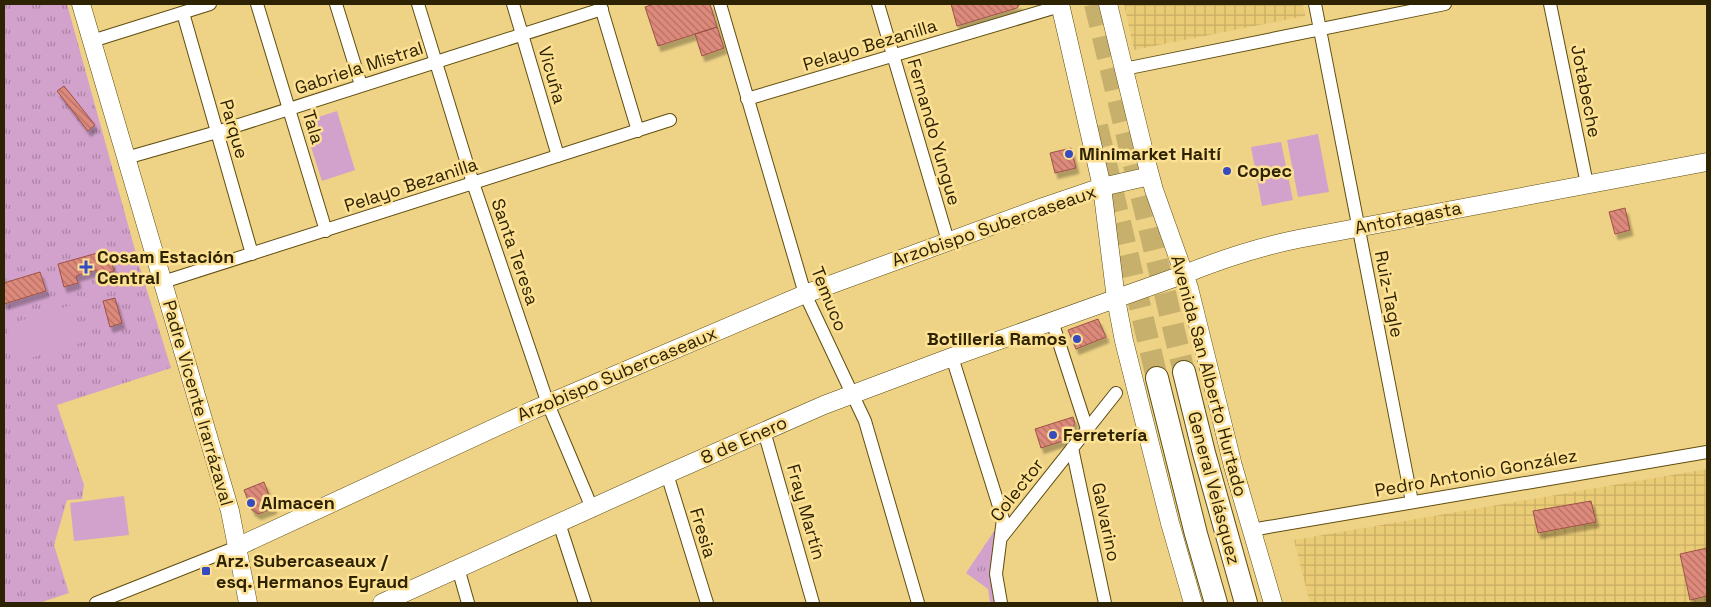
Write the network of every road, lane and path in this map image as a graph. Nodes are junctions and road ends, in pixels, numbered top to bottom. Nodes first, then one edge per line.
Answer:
1 (81, 4) edge
2 (210, 4) edge
3 (257, 4) edge
4 (336, 4) edge
5 (418, 4) edge
6 (513, 4) edge
7 (720, 4) edge
8 (878, 4) edge
9 (1108, 4) edge
10 (1315, 4) edge
11 (1445, 4) edge
12 (1550, 4) edge
13 (1060, 5) edge
14 (601, 6) edge
15 (183, 12) junction
16 (1320, 29) junction
17 (522, 34) junction
18 (92, 41) junction
19 (894, 56) junction
20 (436, 62) junction
21 (1124, 70) junction
22 (361, 85) junction
23 (747, 99) junction
24 (289, 109) junction
25 (670, 120) dead end
26 (638, 131) junction
27 (217, 132) junction
28 (558, 156) junction
29 (126, 158) junction
30 (1707, 162) edge
31 (1150, 176) junction
32 (473, 184) junction
33 (1587, 184) junction
34 (1102, 187) junction
35 (1359, 228) junction
36 (326, 231) junction
37 (948, 241) junction
38 (1176, 250) junction
39 (252, 254) junction
40 (1219, 260) junction
41 (1185, 274) junction
42 (163, 282) junction
43 (805, 294) junction
44 (1116, 299) junction
45 (1052, 321) junction
46 (952, 357) junction
47 (1184, 372) tunnel mouth
48 (1157, 378) tunnel mouth
49 (1116, 393) dead end
50 (852, 394) junction
51 (548, 404) junction
52 (1087, 429) junction
53 (764, 431) junction
54 (1072, 448) junction
55 (1707, 452) edge
56 (667, 474) junction
57 (1412, 502) junction
58 (592, 508) junction
59 (559, 523) junction
60 (1251, 530) junction
61 (1001, 539) junction
62 (237, 547) junction
63 (458, 568) junction
64 (96, 603) edge
65 (248, 603) edge
66 (382, 603) edge
67 (468, 603) edge
68 (585, 603) edge
69 (707, 603) edge
70 (814, 603) edge
71 (918, 603) edge
72 (1001, 603) edge
73 (1105, 603) edge
74 (1193, 603) edge
75 (1216, 603) edge
76 (1246, 603) edge
77 (1273, 603) edge

1 - 18 street, Padre Vicente Irarrázaval
2 - 15 street
3 - 24 street, Tala
4 - 22 street
5 - 20 street, Santa Teresa
6 - 17 street, Vicuña
7 - 23 street, Temuco
8 - 19 street, Fernando Yungue
9 - 21 street, Avenida San Alberto Hurtado
10 - 16 street, Ruiz-Tagle
11 - 16 street
12 - 33 street, Jotabeche
13 - 19 street, Pelayo Bezanilla
13 - 34 street
14 - 17 street, Gabriela Mistral
14 - 26 street
15 - 18 street
15 - 27 street, Parque
16 - 21 street
16 - 35 street, Ruiz-Tagle
17 - 20 street, Gabriela Mistral
17 - 28 street, Vicuña
18 - 29 street, Padre Vicente Irarrázaval
19 - 23 street, Pelayo Bezanilla
19 - 37 street, Fernando Yungue
20 - 22 street, Gabriela Mistral
20 - 32 street, Santa Teresa
21 - 31 street, Avenida San Alberto Hurtado
22 - 24 street, Gabriela Mistral
23 - 43 street, Temuco
24 - 27 street, Gabriela Mistral
24 - 36 street, Tala
25 - 26 street, Pelayo Bezanilla
26 - 28 street, Pelayo Bezanilla
27 - 29 street, Gabriela Mistral
27 - 39 street, Parque
28 - 32 street, Pelayo Bezanilla
29 - 42 street, Padre Vicente Irarrázaval
30 - 33 street, Antofagasta
31 - 34 street, Arzobispo Subercaseaux
31 - 38 street, Avenida San Alberto Hurtado
32 - 36 street, Pelayo Bezanilla
32 - 51 street, Santa Teresa
33 - 35 street, Antofagasta
34 - 37 street, Arzobispo Subercaseaux
34 - 44 street
35 - 40 street, Antofagasta
35 - 57 street, Ruiz-Tagle
36 - 39 street, Pelayo Bezanilla
37 - 43 street, Arzobispo Subercaseaux
38 - 40 street
38 - 41 street, Avenida San Alberto Hurtado
39 - 42 street, Pelayo Bezanilla
40 - 41 street, Antofagasta
41 - 44 street, Antofagasta
41 - 60 street, Avenida San Alberto Hurtado
42 - 62 street, Padre Vicente Irarrázaval
43 - 50 street, Temuco
43 - 51 street, Arzobispo Subercaseaux
44 - 45 street, 8 de Enero
44 - 74 street
45 - 46 street, 8 de Enero
45 - 52 street
46 - 50 street, 8 de Enero
46 - 61 street
47 - 76 highway, General Velásquez
48 - 75 highway, General Velásquez
49 - 52 street, Colector
50 - 53 street, 8 de Enero
50 - 71 street, Temuco
51 - 58 street, Santa Teresa
51 - 62 street, Arzobispo Subercaseaux
52 - 54 street, Colector
53 - 56 street, 8 de Enero
53 - 70 street, Fray Martín
54 - 61 street, Colector
54 - 73 street, Galvarino
55 - 57 street, Pedro Antonio González
56 - 58 street, 8 de Enero
56 - 69 street, Fresia
57 - 60 street, Pedro Antonio González
58 - 59 street, 8 de Enero
59 - 63 street, 8 de Enero
59 - 68 street
60 - 77 street, Avenida San Alberto Hurtado
61 - 72 street
62 - 64 street, Arzobispo Subercaseaux
62 - 65 street, Padre Vicente Irarrázaval
63 - 66 street, 8 de Enero
63 - 67 street

